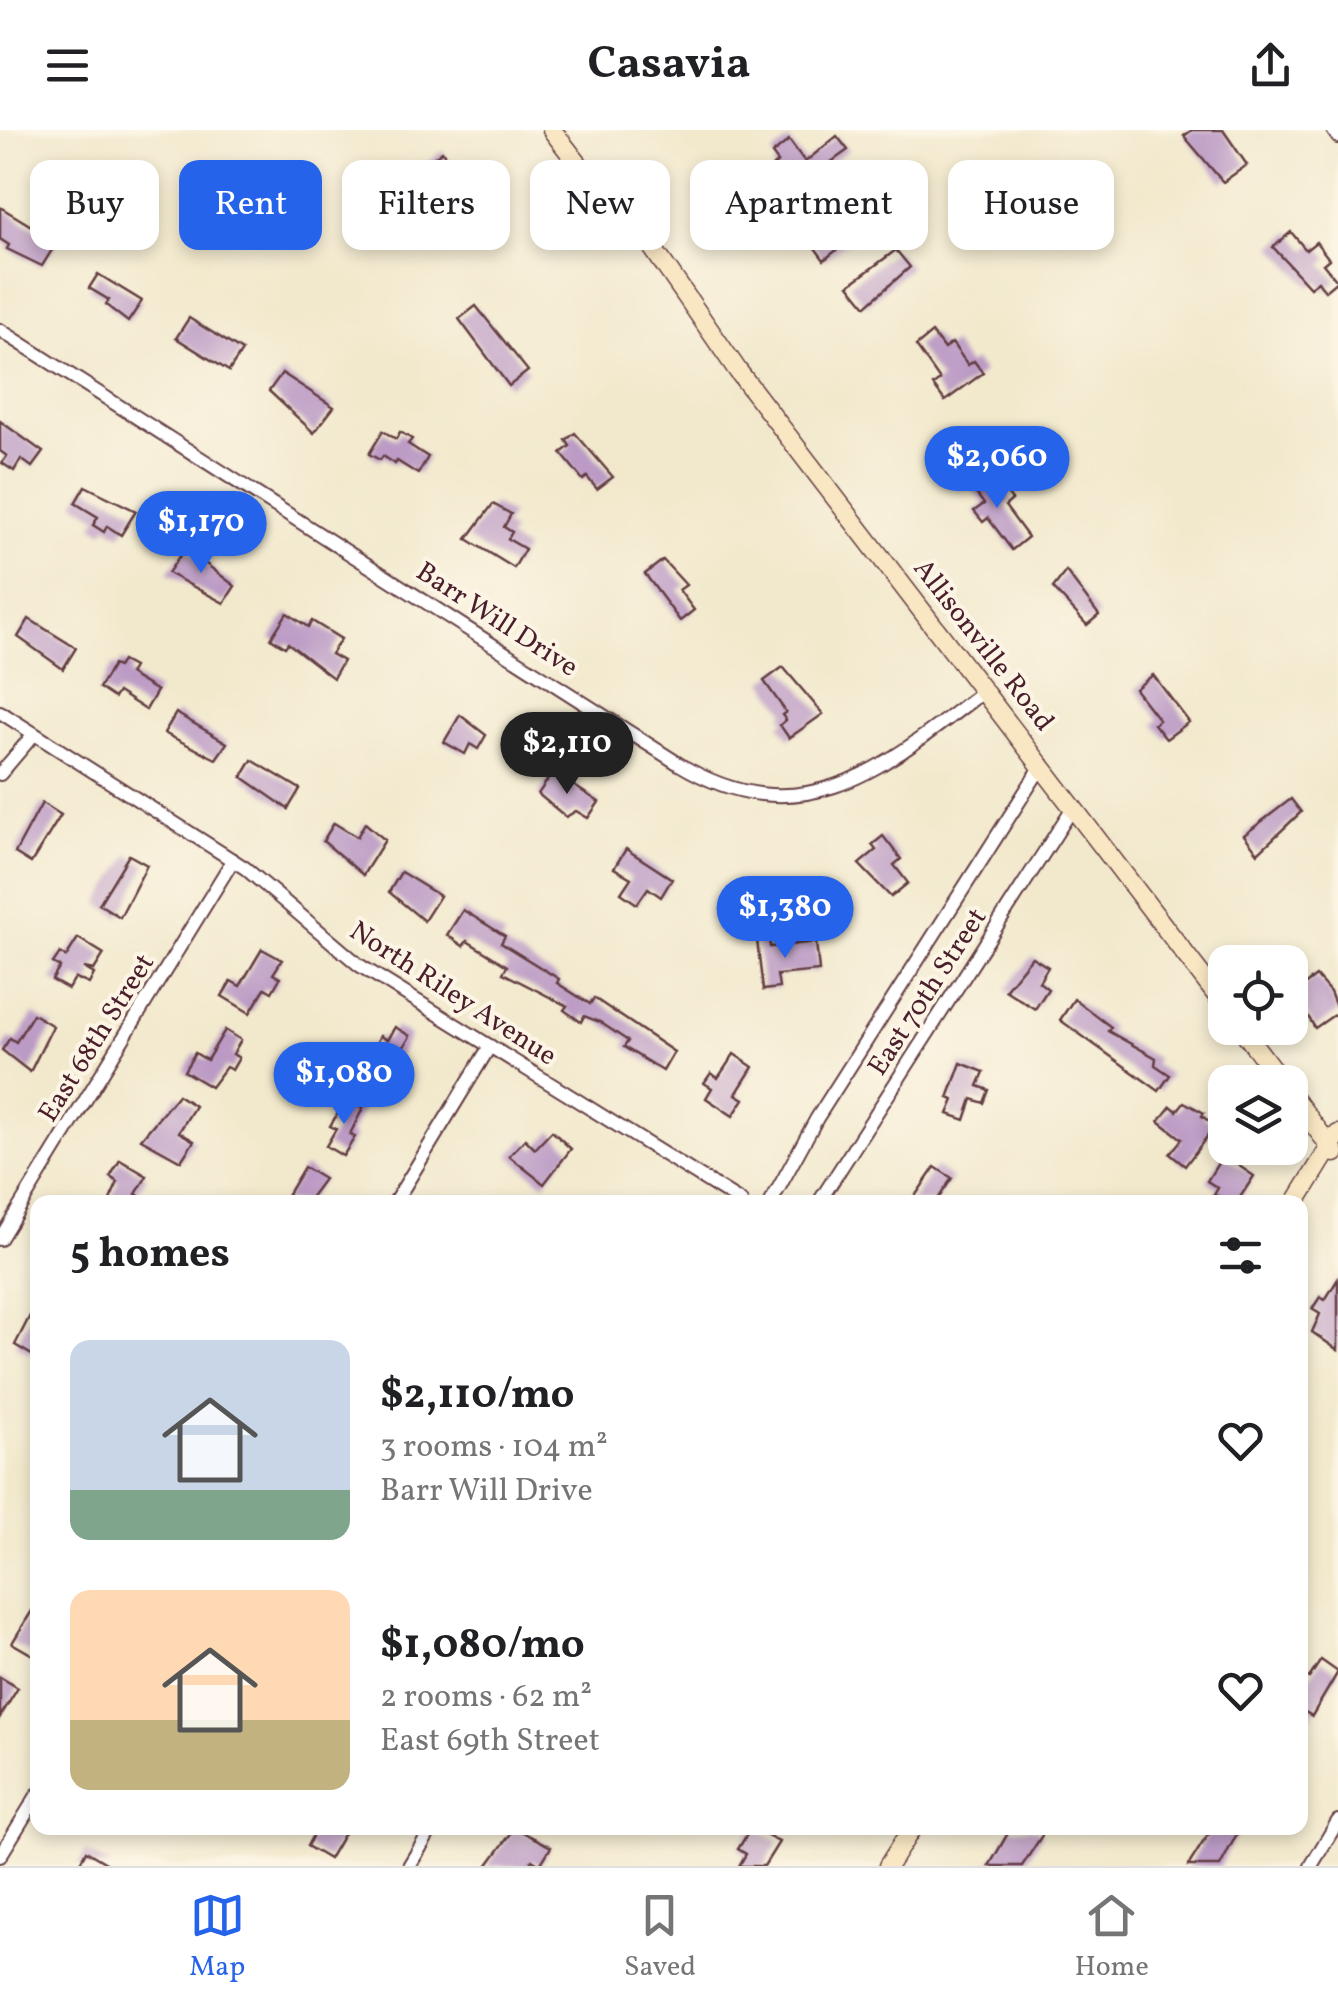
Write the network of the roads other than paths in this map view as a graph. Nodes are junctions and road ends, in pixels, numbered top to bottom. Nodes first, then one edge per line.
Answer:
1 (552, 130) edge
2 (1333, 130) edge
3 (1338, 137) edge
4 (0, 330) edge
5 (985, 690) junction
6 (0, 712) edge
7 (34, 734) junction
8 (1043, 764) junction
9 (0, 774) edge
10 (1074, 806) junction
11 (233, 860) junction
12 (1208, 983) edge
13 (1254, 1045) edge
14 (490, 1046) junction
15 (1269, 1065) edge
16 (1308, 1114) edge
17 (1335, 1146) edge
18 (400, 1195) edge
19 (730, 1195) edge
20 (775, 1195) edge
21 (824, 1195) edge
22 (1301, 1195) edge
23 (0, 1240) edge
24 (30, 1807) edge
25 (1338, 1821) edge
26 (428, 1835) edge
27 (908, 1835) edge
28 (0, 1856) edge
29 (409, 1866) edge
30 (888, 1866) edge
31 (1311, 1866) edge

1 - 5 main road, Allisonville Road
2 - 3 street
4 - 5 street, Barr Will Drive
5 - 8 main road, Allisonville Road
6 - 7 street, North Riley Avenue
7 - 9 street
7 - 11 street, North Riley Avenue
8 - 10 main road, Allisonville Road
8 - 20 street, East 70th Street
10 - 12 main road, Allisonville Road
10 - 21 street, East 70th Street
11 - 14 street, North Riley Avenue
11 - 23 street, East 68th Street
13 - 15 main road
14 - 18 street
14 - 19 street, North Riley Avenue
16 - 17 main road
17 - 22 main road
24 - 28 street
25 - 31 street
26 - 29 street
27 - 30 main road

